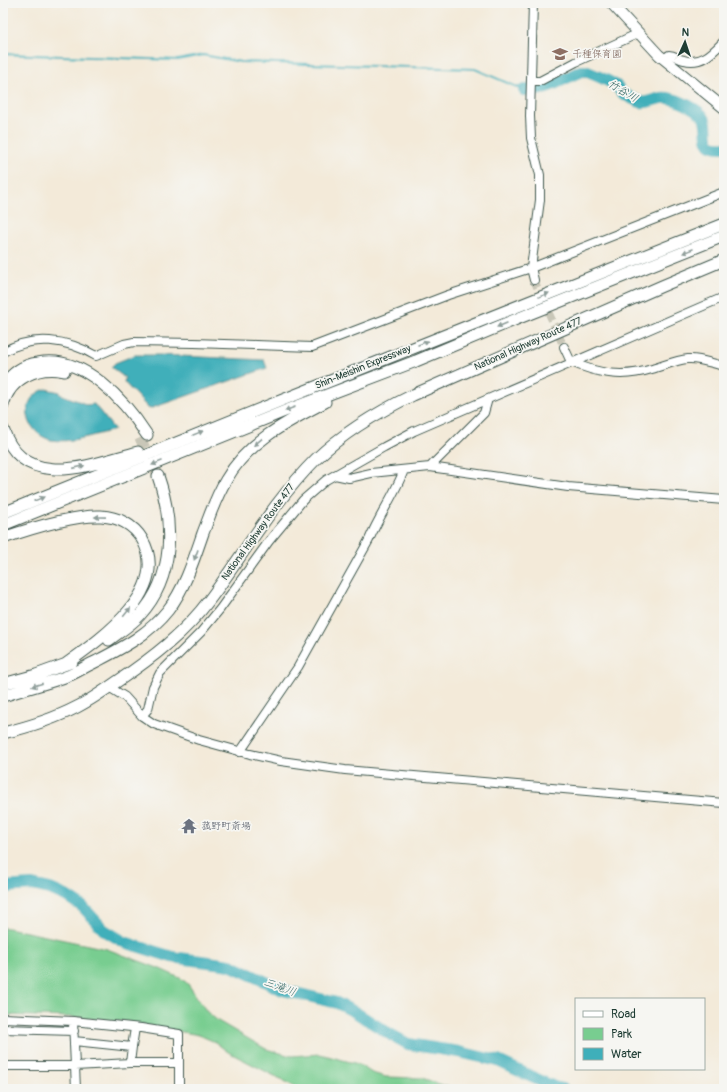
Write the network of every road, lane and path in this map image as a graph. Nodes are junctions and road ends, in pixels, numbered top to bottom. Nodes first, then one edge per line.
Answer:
1 (533, 3) edge
2 (612, 3) edge
3 (639, 33) junction
4 (724, 41) edge
5 (664, 59) junction
6 (531, 81) junction
7 (724, 108) edge
8 (724, 192) edge
9 (724, 224) edge
10 (724, 236) edge
11 (724, 260) edge
12 (531, 268) junction
13 (534, 280) tunnel mouth
14 (724, 297) edge
15 (564, 347) tunnel mouth
16 (3, 352) edge
17 (416, 361) junction
18 (571, 362) junction
19 (724, 366) edge
20 (3, 386) edge
21 (488, 399) junction
22 (3, 405) edge
23 (3, 429) edge
24 (176, 442) junction
25 (430, 467) junction
26 (404, 470) junction
27 (162, 474) tunnel mouth
28 (335, 475) junction
29 (724, 500) edge
30 (3, 513) edge
31 (3, 525) edge
32 (3, 538) edge
33 (68, 670) junction
34 (3, 684) edge
35 (109, 687) junction
36 (3, 694) edge
37 (142, 716) junction
38 (3, 733) edge
39 (240, 752) junction
40 (724, 804) edge
41 (3, 1018) edge
42 (73, 1021) junction
43 (135, 1028) junction
44 (3, 1029) edge
45 (74, 1031) junction
46 (74, 1041) junction
47 (132, 1047) junction
48 (130, 1063) junction
49 (179, 1063) junction
50 (3, 1066) edge
51 (75, 1066) junction
52 (76, 1089) edge
53 (179, 1089) edge

1 - 6 street
2 - 3 main road
3 - 5 main road
3 - 6 street
4 - 5 street
5 - 7 main road
6 - 12 street
8 - 12 street
24 -> 9 highway, Shin-Meishin Expressway
10 -> 17 highway, Shin-Meishin Expressway
11 - 35 highway, National Highway Route 477
12 - 13 street
12 - 16 street
14 - 18 street
15 - 18 street
17 -> 31 highway, Shin-Meishin Expressway
17 -> 33 highway
18 - 19 street
18 - 21 street
20 - 22 highway
21 - 25 street
21 - 28 street
23 -> 24 highway
30 -> 24 highway, Shin-Meishin Expressway
25 - 26 street
25 - 29 street
26 - 28 street
26 - 39 street
27 - 33 highway
28 - 37 street
33 -> 32 highway
33 - 34 highway
33 -> 36 highway
35 - 37 street
35 - 38 highway, National Highway Route 477
37 - 39 street
39 - 40 street
41 - 42 street
42 - 43 street
42 - 45 street
43 - 47 street
43 - 49 street
44 - 45 street
45 - 46 street
46 - 47 street
46 - 51 street
47 - 48 street
48 - 49 street
48 - 51 street
49 - 53 street
50 - 51 street
51 - 52 street

